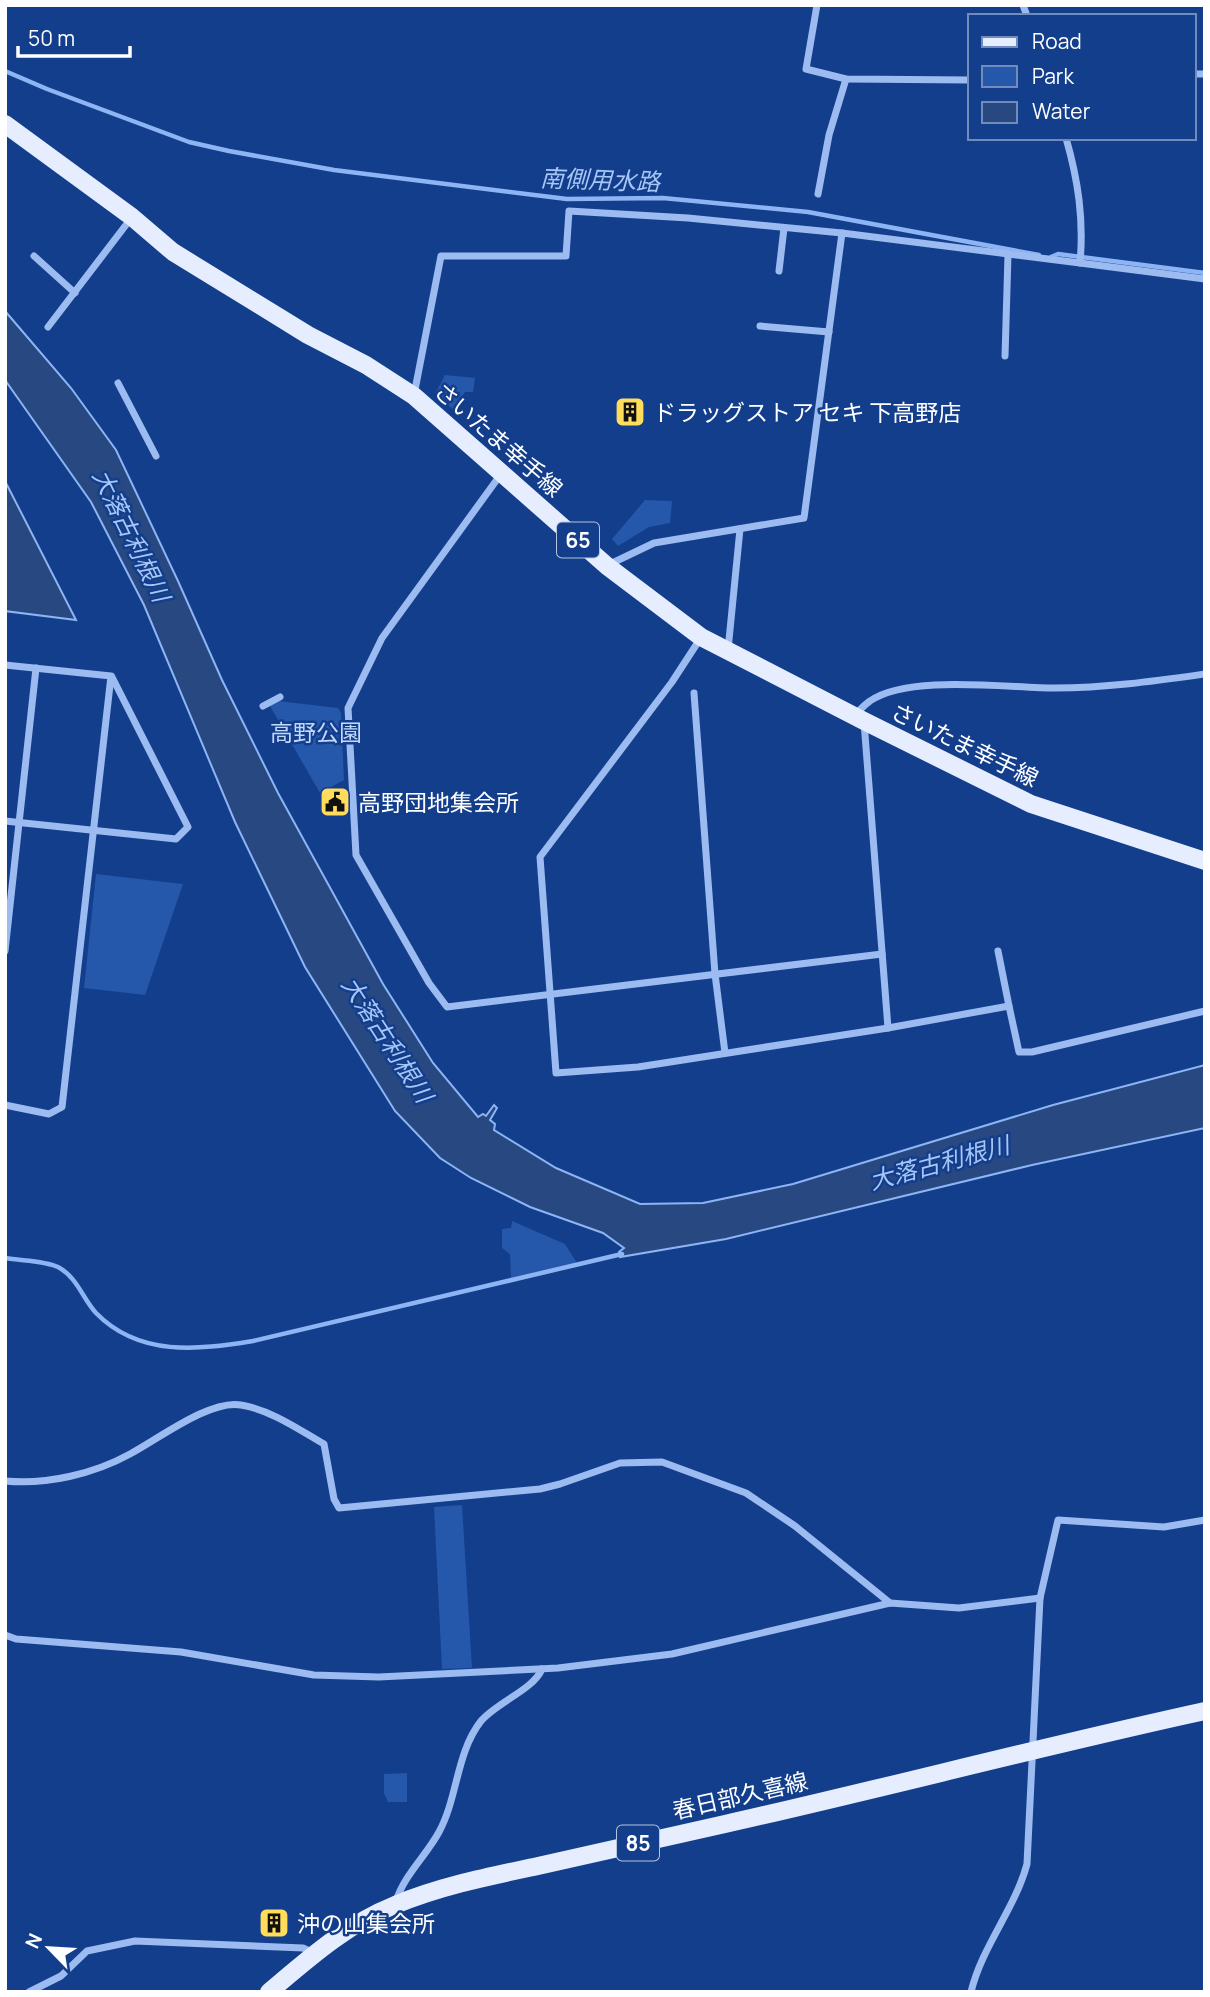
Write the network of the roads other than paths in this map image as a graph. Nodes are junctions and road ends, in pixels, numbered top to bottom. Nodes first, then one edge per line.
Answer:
1 (817, 5) edge
2 (846, 79) junction
3 (968, 80) edge
4 (5, 124) edge
5 (1067, 140) edge
6 (818, 194) dead end
7 (132, 217) junction
8 (784, 228) junction
9 (842, 233) junction
10 (1008, 255) junction
11 (34, 256) dead end
12 (1080, 262) junction
13 (779, 271) dead end
14 (1205, 279) edge
15 (75, 293) junction
16 (760, 326) dead end
17 (48, 327) dead end
18 (829, 332) junction
19 (1004, 356) dead end
20 (118, 383) dead end
21 (414, 396) junction
22 (156, 456) dead end
23 (502, 474) junction
24 (740, 529) junction
25 (607, 566) junction
26 (701, 637) junction
27 (728, 652) junction
28 (5, 665) edge
29 (36, 668) junction
30 (1205, 674) edge
31 (111, 676) junction
32 (694, 693) dead end
33 (280, 697) dead end
34 (263, 706) dead end
35 (859, 719) junction
36 (5, 821) edge
37 (19, 822) junction
38 (93, 830) junction
39 (1205, 861) edge
40 (5, 951) edge
41 (998, 951) dead end
42 (882, 954) junction
43 (715, 974) junction
44 (549, 994) junction
45 (1009, 1006) junction
46 (1205, 1012) edge
47 (888, 1028) junction
48 (725, 1053) junction
49 (5, 1105) edge
50 (5, 1481) edge
51 (1205, 1520) edge
52 (1040, 1598) junction
53 (890, 1603) junction
54 (5, 1635) edge
55 (542, 1669) junction
56 (1205, 1711) edge
57 (1032, 1751) junction
58 (395, 1905) junction
59 (315, 1954) junction
60 (29, 1992) edge
61 (269, 1992) edge
62 (971, 1992) edge

1 - 2 street
2 - 3 street
2 - 6 street
4 - 7 main road, さいたま幸手線 / 65
5 - 12 street
7 - 15 street
7 - 21 main road, さいたま幸手線 / 65
8 - 9 street
8 - 13 street
8 - 21 street
9 - 10 street
9 - 18 street
10 - 12 street
10 - 19 street
11 - 15 street
12 - 14 street
15 - 17 street
16 - 18 street
18 - 24 street
20 - 22 street
21 - 23 main road, さいたま幸手線 / 65
23 - 25 main road, さいたま幸手線 / 65
23 - 44 street
24 - 25 street
24 - 27 street
25 - 26 main road, さいたま幸手線 / 65
26 - 27 main road, さいたま幸手線 / 65
26 - 44 street
27 - 35 main road, さいたま幸手線 / 65
28 - 29 street
29 - 31 street
29 - 37 street
30 - 35 street
31 - 38 street
31 - 38 street
32 - 43 street
33 - 34 street
35 - 39 main road, さいたま幸手線 / 65
35 - 42 street
36 - 37 street
37 - 38 street
37 - 40 street
38 - 49 street
41 - 45 street
42 - 43 street
42 - 47 street
43 - 44 street
43 - 48 street
44 - 48 street
45 - 46 street
45 - 47 street
47 - 48 street
50 - 53 street
51 - 52 street
52 - 53 street
52 - 57 street
53 - 55 street
54 - 55 street
55 - 58 street
56 - 57 main road, 春日部久喜線 / 85
57 - 58 main road, 春日部久喜線 / 85
57 - 62 street
58 - 59 main road, 春日部久喜線 / 85
59 - 60 street
59 - 61 main road, 春日部久喜線 / 85

